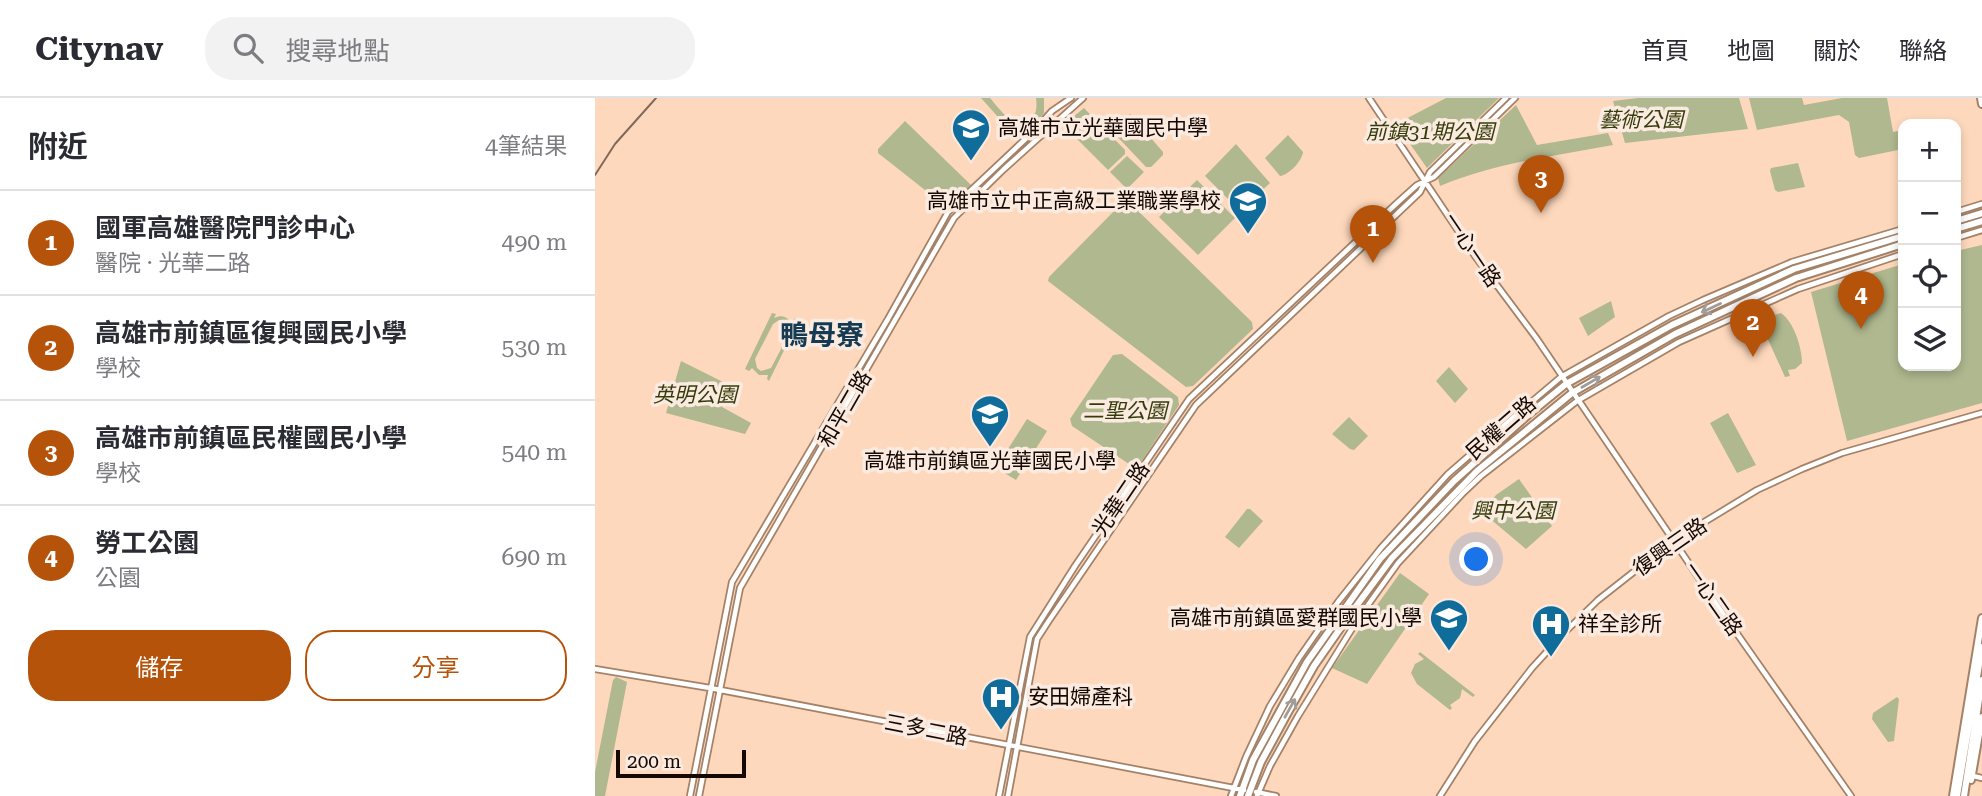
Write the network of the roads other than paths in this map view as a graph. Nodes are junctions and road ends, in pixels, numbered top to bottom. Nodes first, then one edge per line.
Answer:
1 (1070, 98) edge
2 (1083, 98) edge
3 (1369, 98) edge
4 (1506, 98) edge
5 (1515, 98) edge
6 (1981, 98) edge
7 (1982, 104) edge
8 (999, 164) junction
9 (1004, 169) junction
10 (1425, 181) junction
11 (1982, 204) edge
12 (1961, 210) edge
13 (1982, 213) edge
14 (1961, 219) edge
15 (1982, 221) edge
16 (1961, 227) edge
17 (1898, 230) edge
18 (1982, 230) edge
19 (1961, 236) edge
20 (1898, 238) edge
21 (1900, 245) edge
22 (1898, 256) edge
23 (1302, 293) junction
24 (1308, 299) junction
25 (1561, 377) junction
26 (1566, 384) junction
27 (1572, 393) junction
28 (1577, 401) junction
29 (1982, 413) edge
30 (1673, 541) junction
31 (1982, 618) edge
32 (1982, 647) edge
33 (595, 669) edge
34 (1982, 680) edge
35 (710, 688) junction
36 (719, 690) junction
37 (1982, 717) edge
38 (1009, 746) junction
39 (1016, 747) junction
40 (1967, 775) junction
41 (1982, 778) edge
42 (1233, 788) junction
43 (1244, 793) edge
44 (1257, 794) edge
45 (690, 796) edge
46 (699, 796) edge
47 (999, 796) edge
48 (1008, 796) edge
49 (1231, 796) edge
50 (1276, 796) edge
51 (1440, 796) edge
52 (1851, 796) edge
53 (1955, 796) edge
54 (1966, 796) edge

1 - 8 street, 和平二路
2 - 9 street, 和平二路
3 - 10 street, 一心一路
4 - 10 street
5 - 10 street
6 - 7 main road
8 - 9 street
8 - 35 street, 和平二路
9 - 36 street, 和平二路
10 - 23 street, 光華二路
10 - 24 street, 光華二路
10 - 25 street, 一心一路
11 - 12 street
13 - 14 main road
15 - 16 main road
17 - 25 street, 民權二路
18 - 19 street
20 -> 26 main road, 民權二路
27 -> 21 main road, 民權二路
22 - 28 street, 民權二路
23 - 24 street
23 - 38 street, 光華二路
24 - 39 street, 光華二路
25 - 26 street, 一心一路
25 - 42 street, 民權二路
26 - 27 street, 一心一路
26 - 43 main road, 民權二路
27 - 28 street, 一心一路
43 -> 27 main road, 民權二路
28 - 30 street, 一心二路
28 - 44 street, 民權二路
29 - 30 street, 復興三路
30 - 51 street, 復興三路
30 - 52 street, 一心二路
31 - 53 main road
32 - 40 main road
33 - 35 street, 三多二路
34 - 40 main road
35 - 36 street, 三多二路
35 - 45 street, 和平二路
36 - 38 street, 三多二路
36 - 46 street, 和平二路
37 - 40 main road
38 - 39 street, 三多二路
38 - 47 street, 光華二路
39 - 42 street, 三多二路
39 - 48 street, 光華二路
40 - 41 street
40 - 53 main road
40 - 54 main road
42 - 43 street, 三多二路
42 - 49 street, 民權二路
43 - 44 street, 三多二路
44 - 50 street, 三多二路

